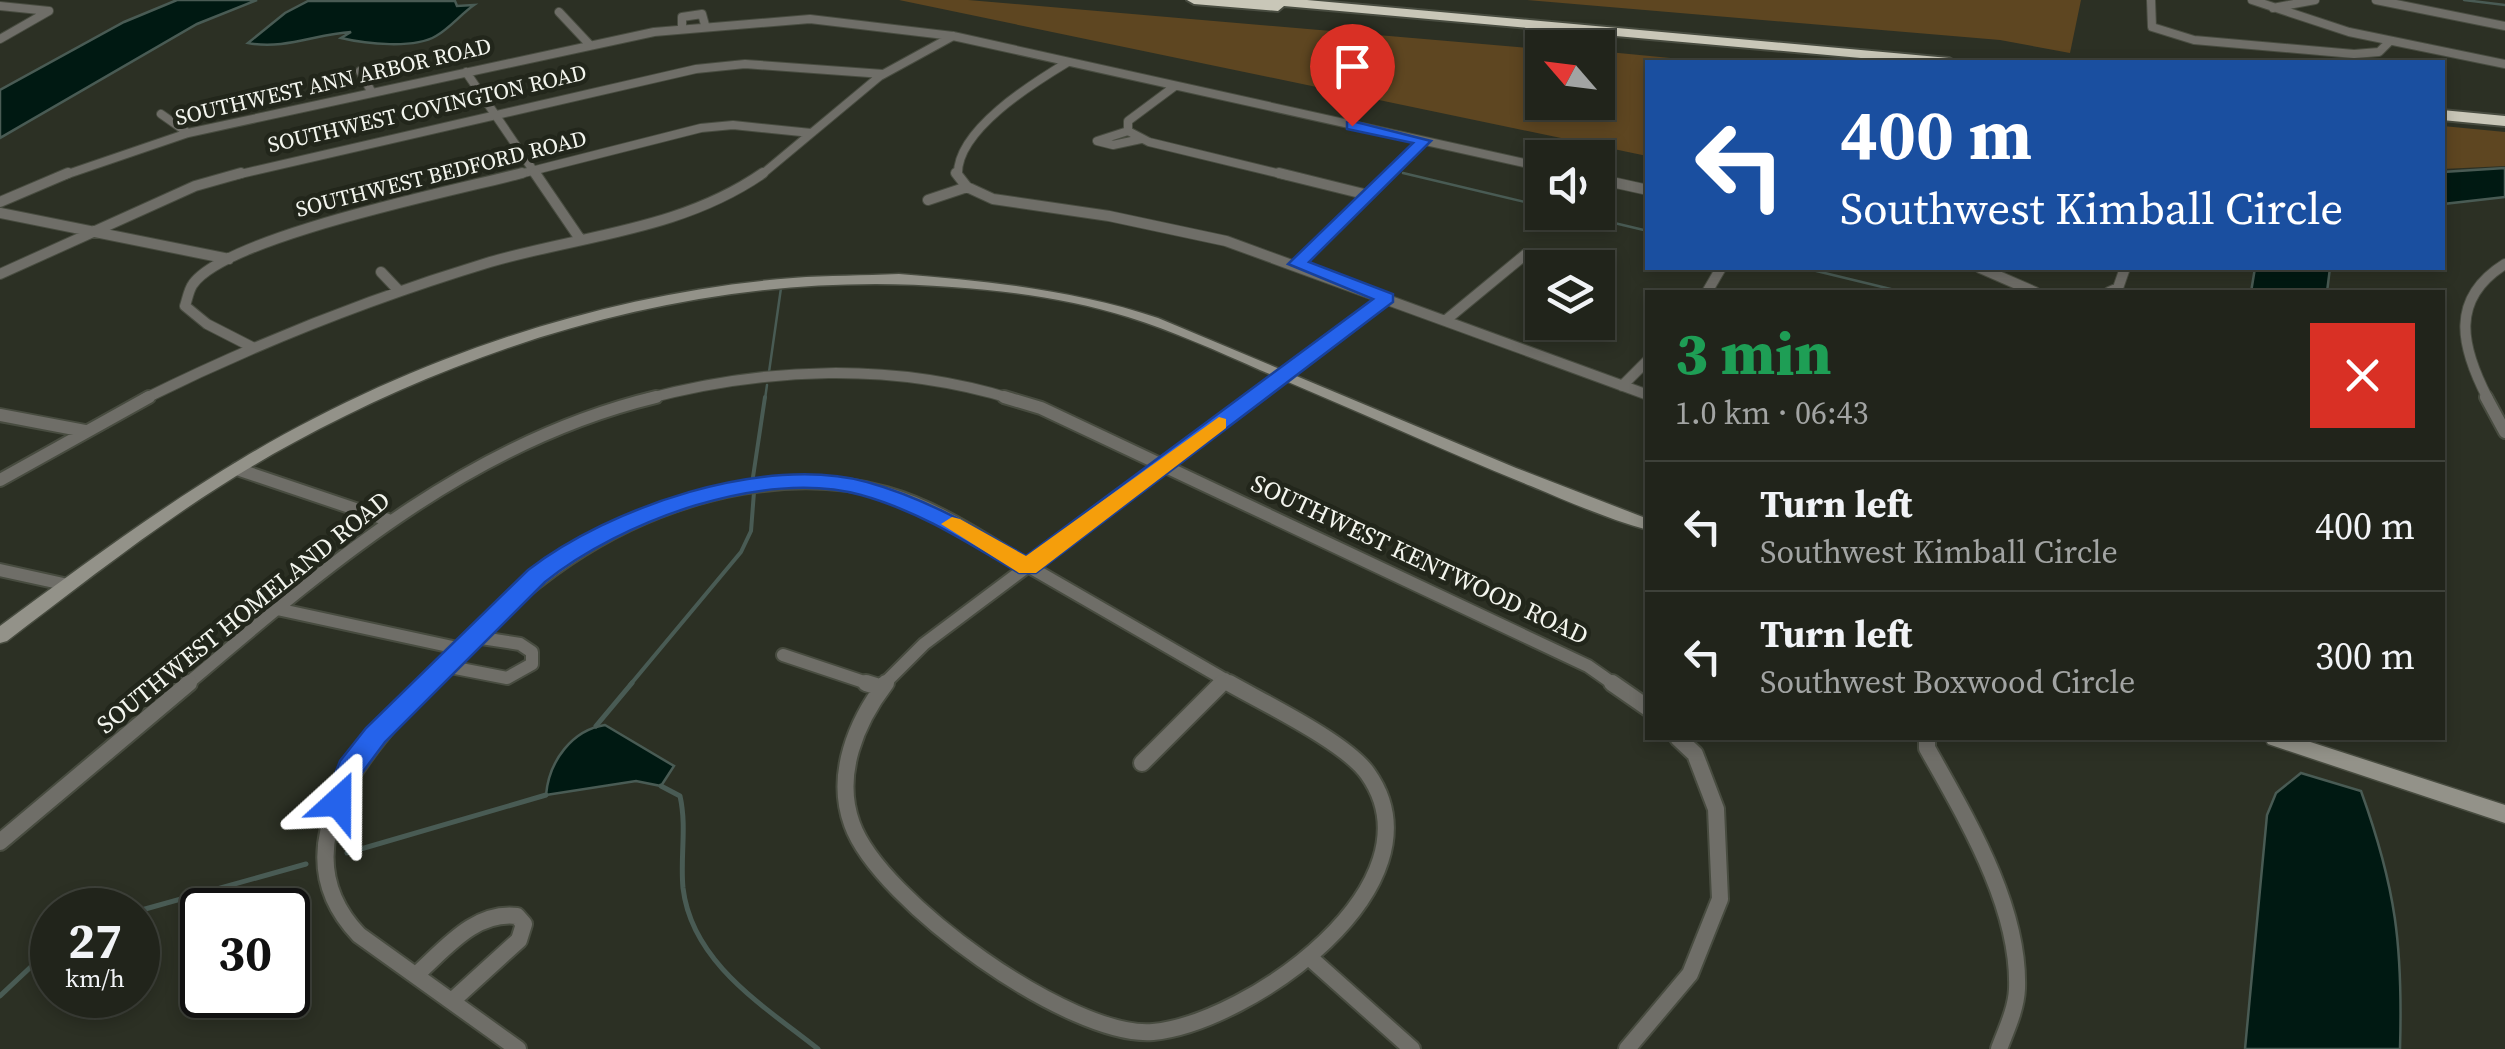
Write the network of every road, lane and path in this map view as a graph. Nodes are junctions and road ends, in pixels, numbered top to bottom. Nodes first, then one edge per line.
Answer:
1 (1194, 0) edge
2 (1261, 0) edge
3 (2151, 0) edge
4 (2252, 0) edge
5 (2315, 0) edge
6 (2376, 0) edge
7 (0, 6) edge
8 (2272, 8) junction
9 (559, 12) dead end
10 (2505, 26) edge
11 (953, 36) junction
12 (0, 39) edge
13 (2389, 42) junction
14 (589, 44) junction
15 (1854, 60) edge
16 (1926, 60) edge
17 (1068, 62) junction
18 (2505, 64) edge
19 (360, 71) dead end
20 (466, 72) junction
21 (882, 74) junction
22 (1175, 86) junction
23 (371, 92) junction
24 (495, 112) junction
25 (2445, 112) edge
26 (161, 114) dead end
27 (2505, 118) edge
28 (1128, 131) junction
29 (188, 132) junction
30 (811, 133) junction
31 (1140, 139) junction
32 (1424, 141) junction
33 (1525, 163) edge
34 (530, 170) junction
35 (1615, 183) edge
36 (967, 186) junction
37 (1645, 189) edge
38 (1368, 195) junction
39 (928, 200) dead end
40 (0, 202) edge
41 (0, 213) edge
42 (88, 231) junction
43 (580, 239) junction
44 (1525, 255) edge
45 (229, 259) junction
46 (1297, 264) junction
47 (2505, 264) edge
48 (1985, 270) edge
49 (382, 272) dead end
50 (0, 274) edge
51 (2030, 290) edge
52 (398, 291) junction
53 (1386, 298) junction
54 (1446, 320) junction
55 (252, 347) junction
56 (1645, 363) edge
57 (1283, 374) junction
58 (1622, 386) junction
59 (1645, 394) edge
60 (0, 415) edge
61 (85, 431) junction
62 (2505, 432) edge
63 (1164, 466) junction
64 (237, 469) junction
65 (0, 480) edge
66 (388, 520) junction
67 (1645, 524) edge
68 (1027, 567) junction
69 (0, 570) edge
70 (68, 585) junction
71 (277, 609) junction
72 (0, 636) edge
73 (475, 637) junction
74 (462, 650) junction
75 (783, 655) dead end
76 (445, 666) junction
77 (1225, 679) junction
78 (879, 687) junction
79 (1645, 706) edge
80 (1680, 740) edge
81 (1927, 740) edge
82 (2281, 740) edge
83 (1142, 763) dead end
84 (2505, 814) edge
85 (0, 842) edge
86 (1309, 958) junction
87 (417, 974) junction
88 (453, 1000) junction
89 (518, 1049) edge
90 (1412, 1049) edge
91 (1627, 1049) edge
92 (1998, 1049) edge

1 - 15 highway
2 - 16 highway
3 - 13 street
4 - 8 street
5 - 8 street
6 - 10 street
7 - 12 street
8 - 13 street
9 - 14 street
11 - 14 street, SOUTHWEST ANN ARBOR ROAD
11 - 17 street, SOUTHWEST ANN ARBOR ROAD
11 - 21 street
13 - 18 street
14 - 20 street, SOUTHWEST ANN ARBOR ROAD
17 - 22 street, SOUTHWEST ANN ARBOR ROAD
17 - 36 street
19 - 23 street
20 - 23 street, SOUTHWEST ANN ARBOR ROAD
20 - 24 street
21 - 24 street, SOUTHWEST COVINGTON ROAD
21 - 30 street
22 - 28 street
22 - 32 street, SOUTHWEST ANN ARBOR ROAD
23 - 29 street, SOUTHWEST ANN ARBOR ROAD
24 - 34 street
24 - 42 street, SOUTHWEST COVINGTON ROAD
25 - 27 highway
26 - 29 street
28 - 31 street
28 - 31 street
29 - 40 street, SOUTHWEST ANN ARBOR ROAD
30 - 34 street, SOUTHWEST BEDFORD ROAD
30 - 43 street
31 - 38 street
32 - 33 street, SOUTHWEST ANN ARBOR ROAD
32 - 38 street
34 - 43 street
34 - 45 street, SOUTHWEST BEDFORD ROAD
35 - 37 street
36 - 39 street
36 - 46 street
38 - 46 street
41 - 42 street
42 - 45 street
42 - 50 street, SOUTHWEST COVINGTON ROAD
43 - 52 street
44 - 54 street
45 - 55 street, SOUTHWEST BEDFORD ROAD
46 - 53 street
47 - 62 street
48 - 51 street
49 - 52 street
52 - 55 street
53 - 54 street
53 - 57 street
54 - 58 street
55 - 61 street
56 - 58 street
57 - 63 street
57 - 64 street
57 - 67 street
58 - 59 street
60 - 61 street
61 - 65 street
63 - 66 street, SOUTHWEST HOMELAND ROAD
63 - 68 street
63 - 79 street, SOUTHWEST KENTWOOD ROAD
64 - 66 street
64 - 70 street
66 - 71 street, SOUTHWEST HOMELAND ROAD
68 - 73 street
68 - 77 street
68 - 78 street
69 - 70 street
70 - 72 street
71 - 74 street
71 - 85 street, SOUTHWEST HOMELAND ROAD
73 - 74 street
73 - 76 street
74 - 76 street
75 - 78 street
76 - 87 street
77 - 83 street
77 - 86 street
78 - 86 street
80 - 91 street
81 - 92 street
82 - 84 street
86 - 90 street
87 - 88 street
87 - 88 street
88 - 89 street

